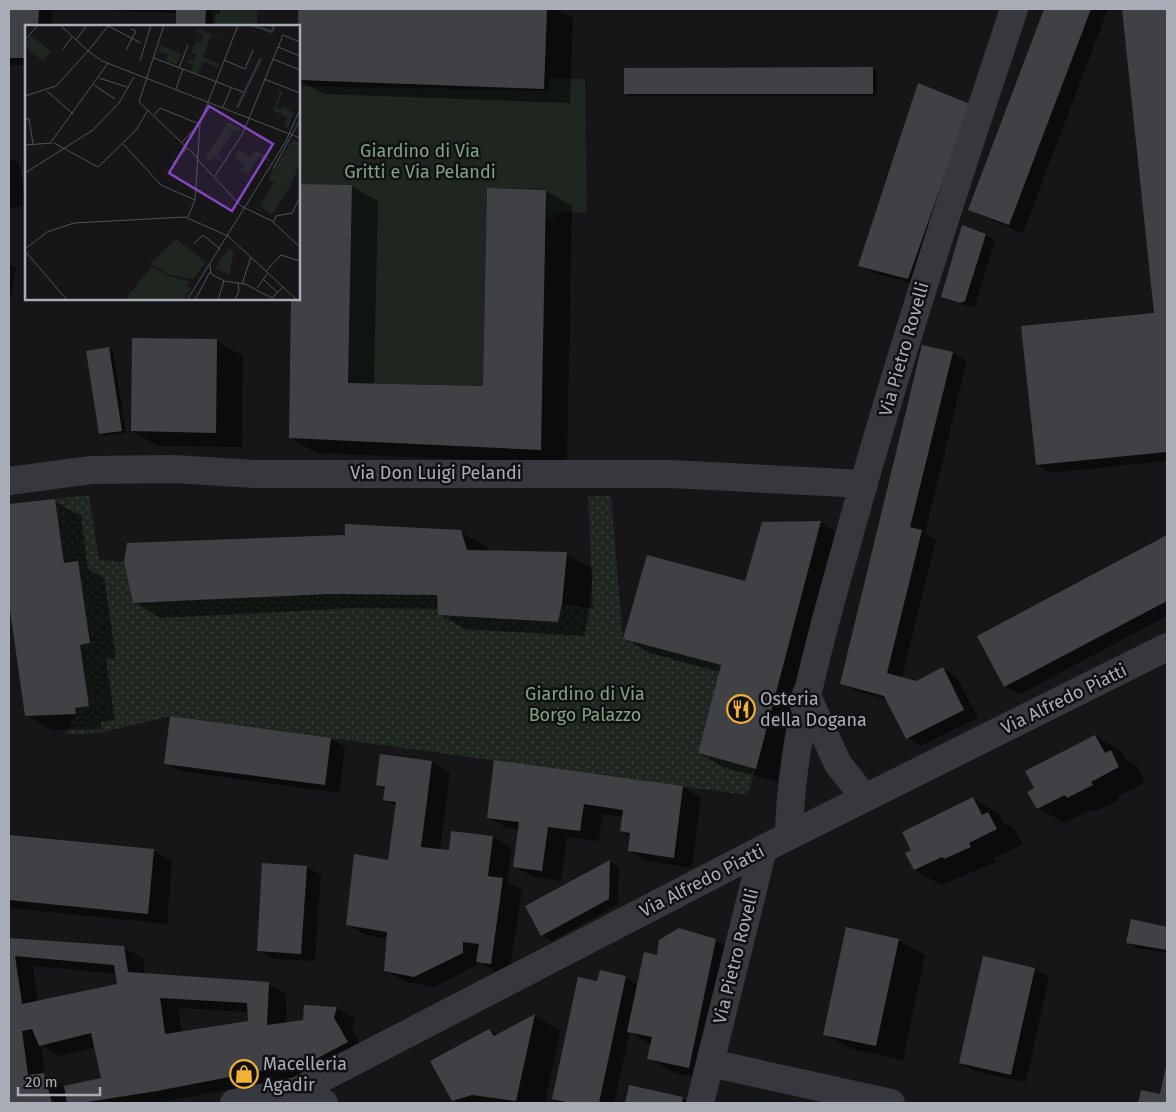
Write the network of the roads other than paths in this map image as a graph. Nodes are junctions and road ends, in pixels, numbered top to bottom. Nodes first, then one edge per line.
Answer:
1 (1014, 9) edge
2 (9, 481) edge
3 (864, 484) junction
4 (1167, 647) edge
5 (806, 694) junction
6 (865, 798) junction
7 (789, 836) junction
8 (763, 849) junction
9 (710, 1063) junction
10 (315, 1100) edge
11 (234, 1103) edge
12 (700, 1103) edge
13 (890, 1103) edge

1 - 3 street, Via Pietro Rovelli
2 - 3 street, Via Don Luigi Pelandi
3 - 5 street, Via Pietro Rovelli
4 - 6 street, Via Alfredo Piatti
5 - 6 street
5 - 7 street, Via Pietro Rovelli
6 - 7 street, Via Alfredo Piatti
7 - 8 street, Via Alfredo Piatti
8 - 9 street, Via Pietro Rovelli
8 - 10 street, Via Alfredo Piatti
9 - 12 street, Via Pietro Rovelli
9 - 13 street
10 - 11 street, Via Alfredo Piatti

